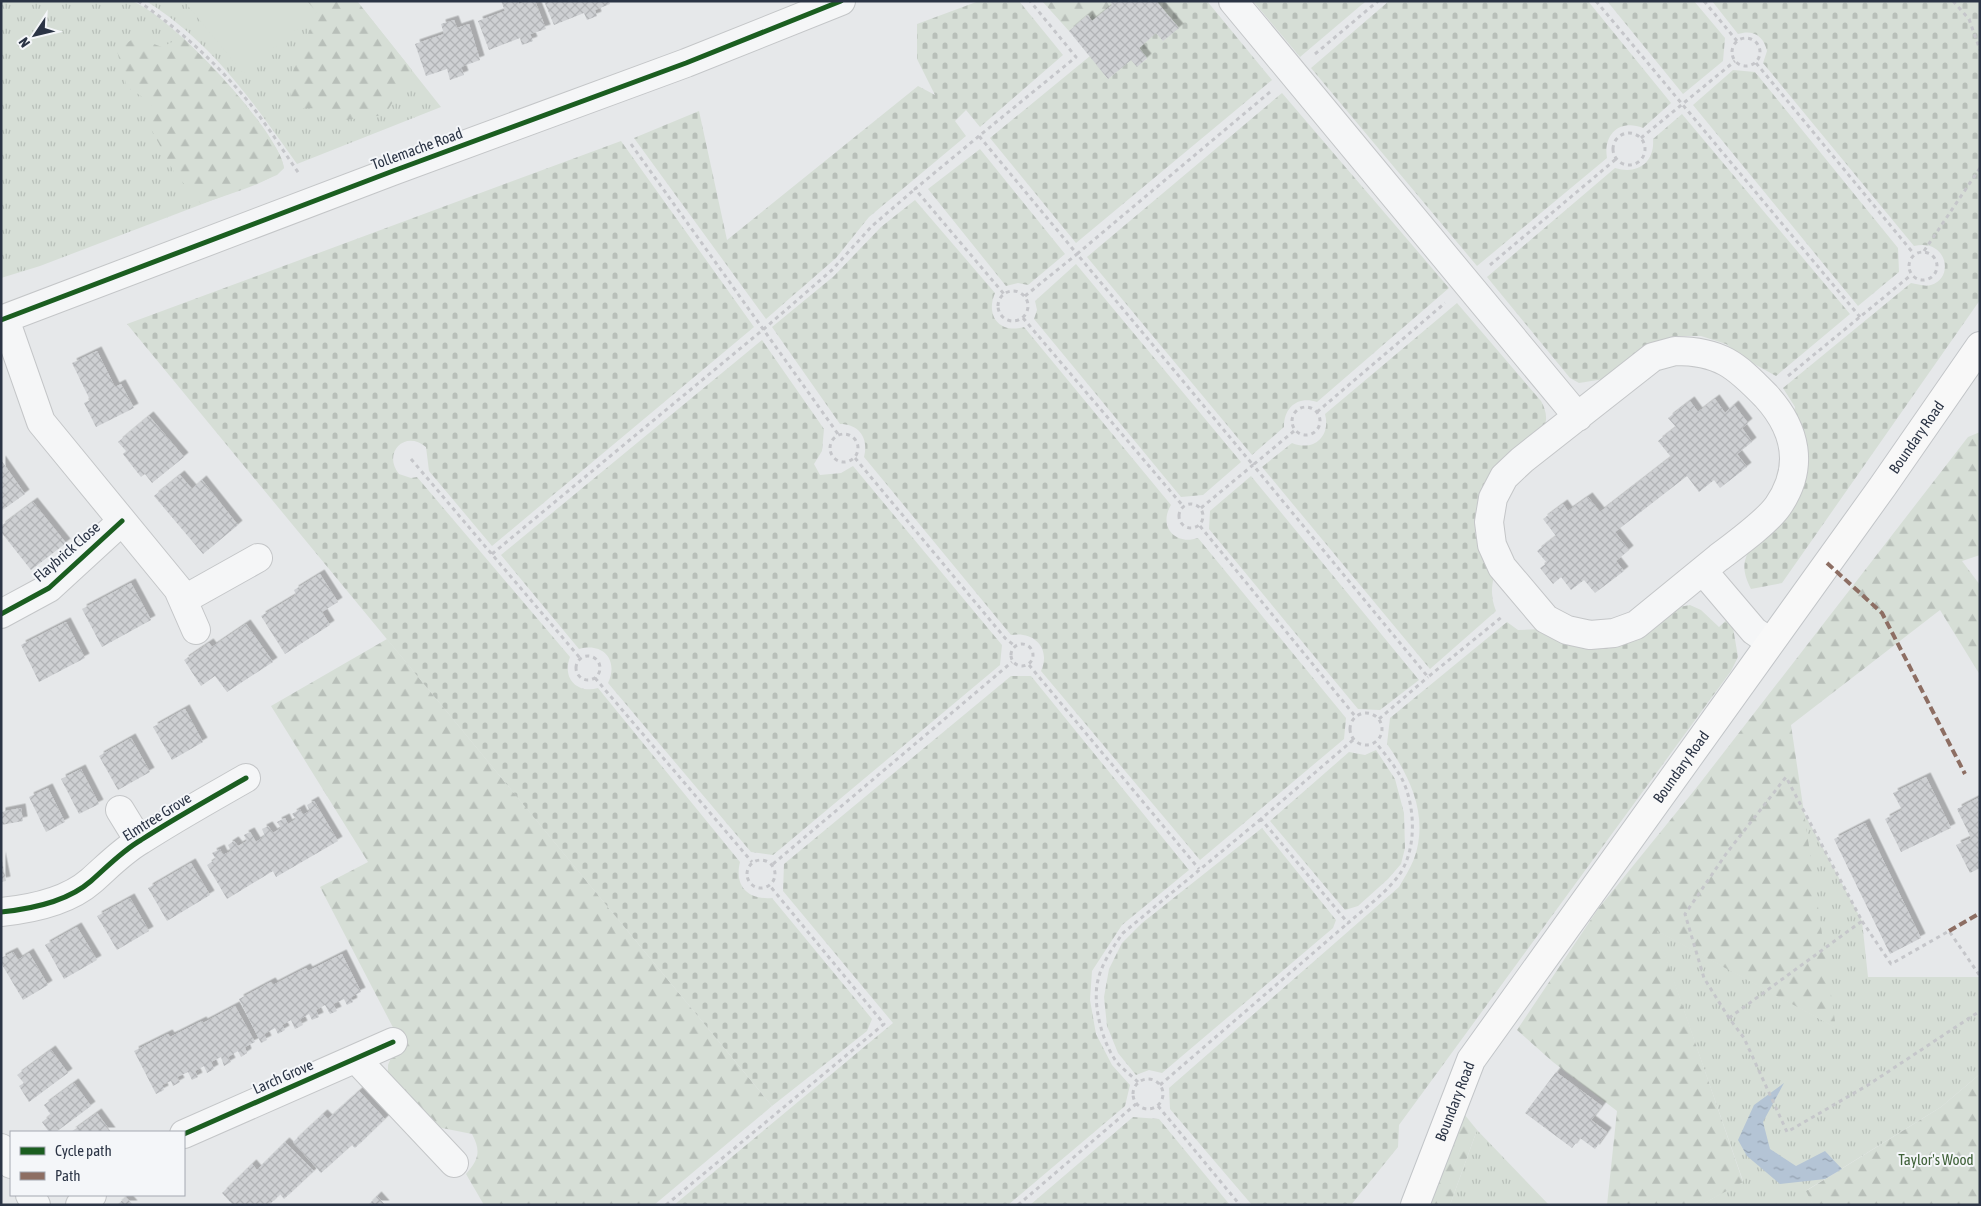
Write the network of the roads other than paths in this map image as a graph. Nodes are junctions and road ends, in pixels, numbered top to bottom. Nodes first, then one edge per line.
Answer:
1 (841, 1) edge
2 (1233, 1) edge
3 (3, 319) edge
4 (1980, 346) edge
5 (1578, 417) junction
6 (122, 521) junction
7 (258, 558) dead end
8 (1703, 571) junction
9 (183, 600) junction
10 (1, 614) edge
11 (196, 630) dead end
12 (1770, 642) junction
13 (246, 778) dead end
14 (120, 810) dead end
15 (139, 840) junction
16 (1, 912) edge
17 (393, 1042) dead end
18 (356, 1058) junction
19 (185, 1134) edge
20 (1, 1148) edge
21 (10, 1162) edge
22 (454, 1163) dead end
23 (91, 1196) edge
24 (80, 1205) edge
25 (1414, 1205) edge

1 - 3 street, Tollemache Road
2 - 5 street
3 - 6 street, Flaybrick Close
4 - 12 main road, Boundary Road
5 - 8 street
5 - 8 street
6 - 9 street, Flaybrick Close
6 - 10 street, Flaybrick Close
7 - 9 street
8 - 12 street
9 - 11 street, Flaybrick Close
12 - 25 main road, Boundary Road
13 - 15 street, Elmtree Grove
14 - 15 street, Elmtree Grove
15 - 16 street, Elmtree Grove
17 - 18 street, Larch Grove
18 - 19 street, Larch Grove
18 - 22 street
20 - 21 street
23 - 24 street

